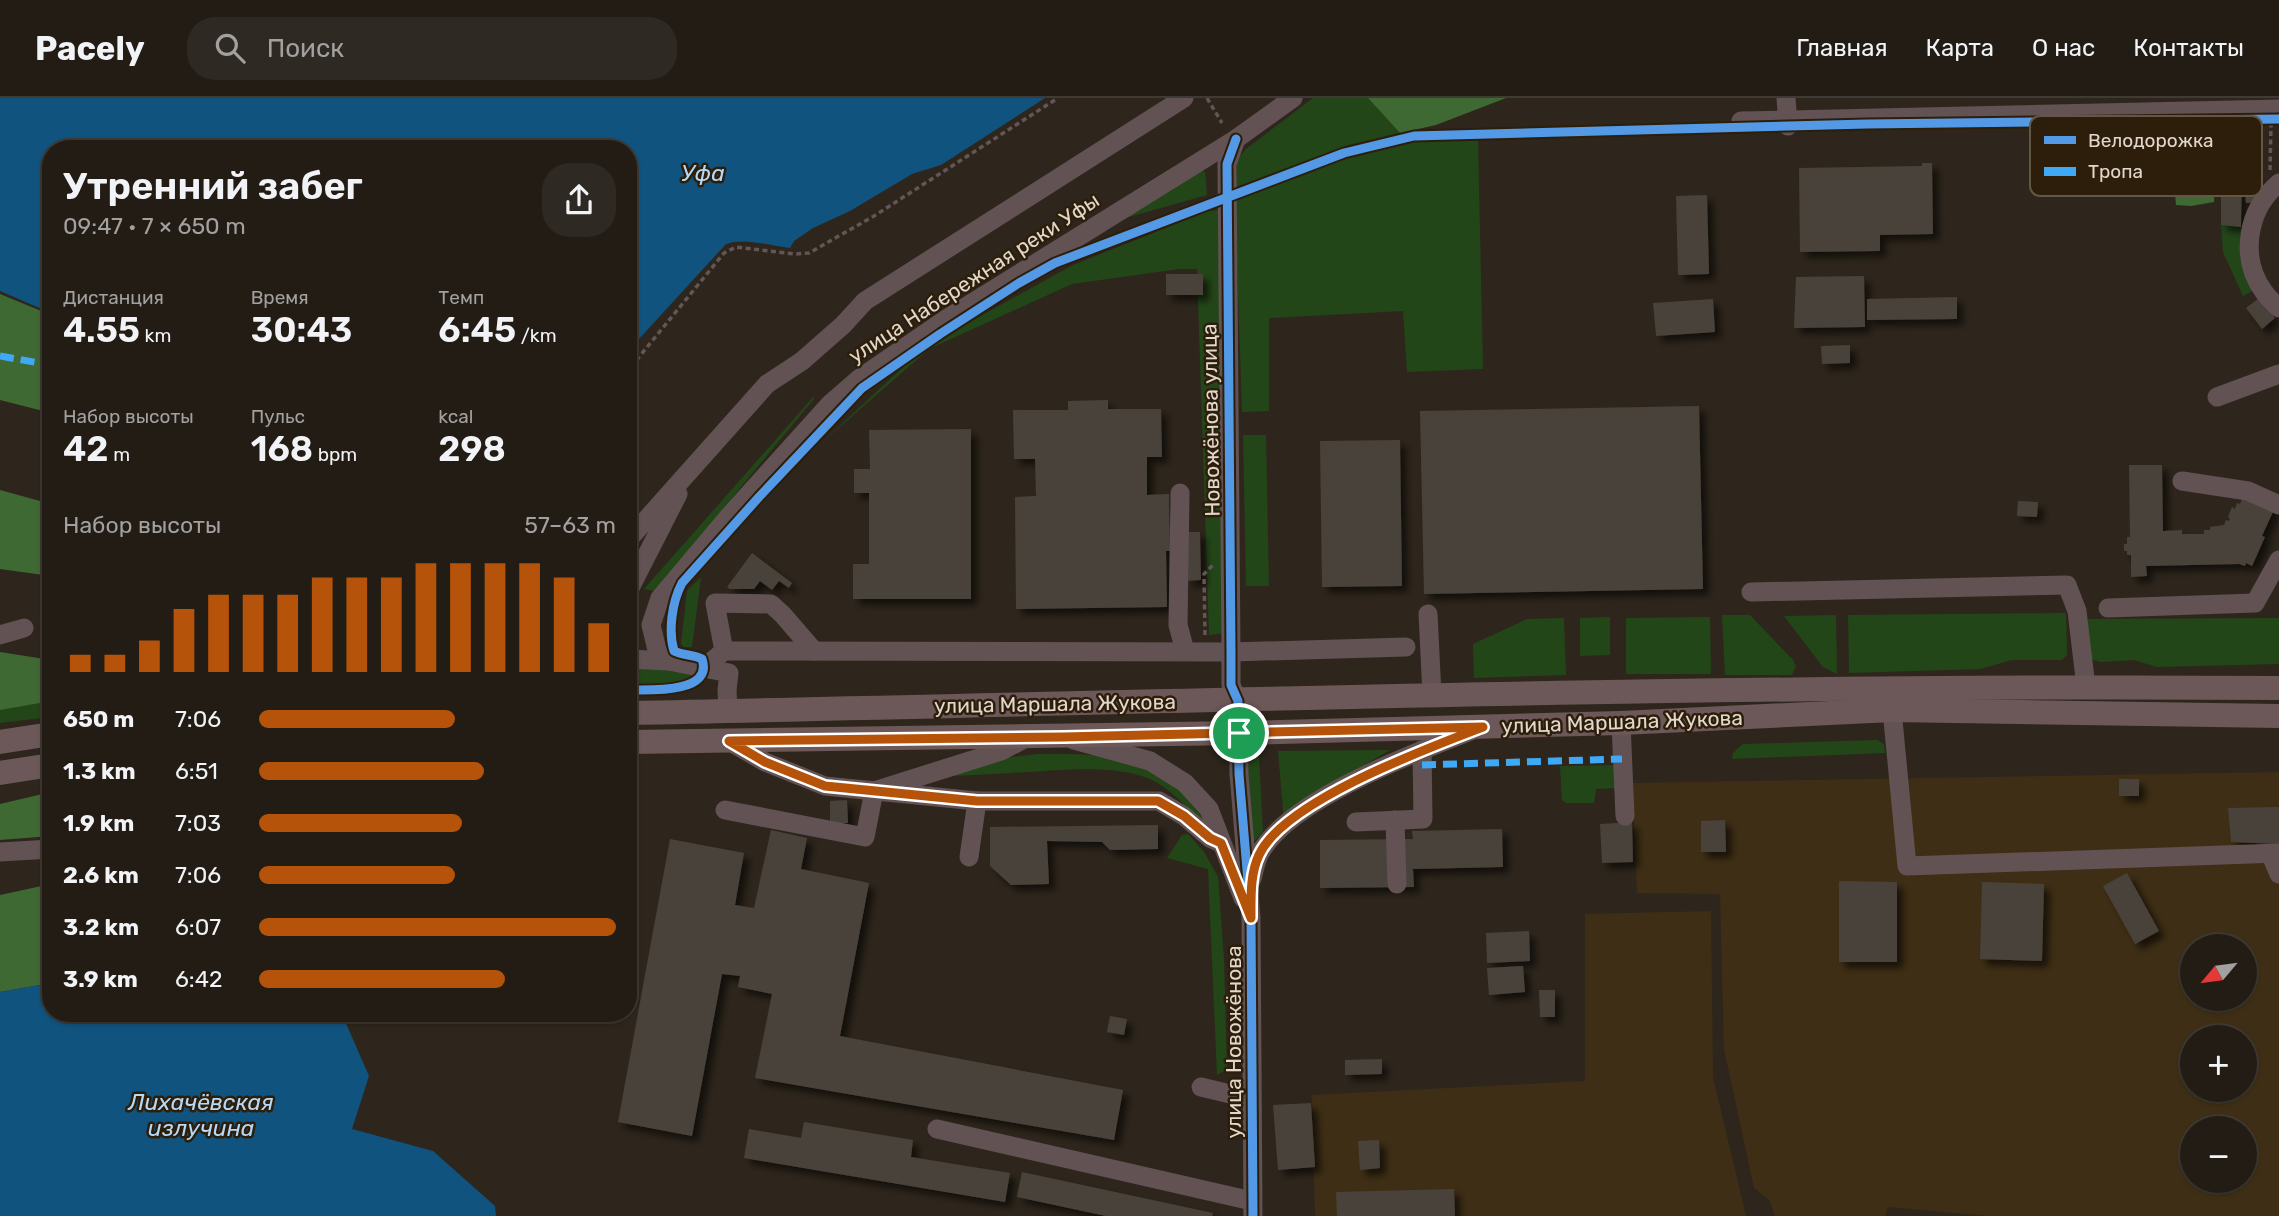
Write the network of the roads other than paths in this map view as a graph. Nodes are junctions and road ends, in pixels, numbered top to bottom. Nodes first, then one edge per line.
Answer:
1 (1184, 98) edge
2 (1293, 98) edge
3 (1786, 98) edge
4 (2094, 105) edge
5 (2228, 109) edge
6 (2277, 116) edge
7 (1741, 121) dead end
8 (1788, 123) junction
9 (1236, 139) junction
10 (2274, 187) edge
11 (2279, 308) edge
12 (2279, 374) edge
13 (2217, 397) dead end
14 (691, 468) junction
15 (2182, 481) dead end
16 (1180, 493) dead end
17 (2279, 505) edge
18 (637, 530) edge
19 (2279, 560) edge
20 (637, 574) edge
21 (1751, 592) dead end
22 (2108, 608) dead end
23 (1428, 614) dead end
24 (24, 628) dead end
25 (0, 635) edge
26 (1406, 646) dead end
27 (723, 651) junction
28 (814, 651) junction
29 (1185, 651) junction
30 (1231, 652) junction
31 (637, 659) edge
32 (670, 661) junction
33 (705, 667) junction
34 (2086, 687) junction
35 (2279, 688) edge
36 (1432, 695) junction
37 (1238, 701) junction
38 (1892, 710) junction
39 (728, 711) junction
40 (637, 713) edge
41 (2279, 716) edge
42 (1621, 723) junction
43 (1483, 727) junction
44 (1239, 733) junction
45 (42, 735) edge
46 (1064, 737) junction
47 (1026, 738) junction
48 (729, 741) junction
49 (0, 742) edge
50 (637, 742) edge
51 (1422, 750) junction
52 (42, 766) edge
53 (0, 772) edge
54 (874, 791) junction
55 (977, 801) junction
56 (725, 810) dead end
57 (1625, 816) dead end
58 (1395, 820) junction
59 (1356, 822) dead end
60 (1221, 843) junction
61 (42, 850) edge
62 (0, 852) edge
63 (2275, 854) edge
64 (969, 857) dead end
65 (2279, 874) edge
66 (1397, 884) dead end
67 (1251, 918) junction
68 (1201, 1087) dead end
69 (1251, 1099) junction
70 (937, 1129) dead end
71 (1252, 1209) edge

1 - 14 street
2 - 9 street, улица Набережная реки Уфы
3 - 8 street
4 - 5 street
4 - 8 street
5 - 6 street
7 - 8 street
9 - 30 street, Новожёнова улица
9 - 32 street, улица Набережная реки Уфы
10 - 11 street
12 - 13 street
14 - 18 street
14 - 20 street
15 - 17 street
16 - 29 street
19 - 22 street
21 - 34 street
23 - 36 street
24 - 25 street
26 - 30 street
27 - 28 street
27 - 28 street
27 - 33 street
28 - 29 street
29 - 30 street
30 - 37 street, Новожёнова улица
31 - 32 street
32 - 33 street
33 - 39 street
34 - 35 main road, улица Маршала Жукова
34 - 36 main road, улица Маршала Жукова
36 - 37 main road, улица Маршала Жукова
37 - 39 main road, улица Маршала Жукова
37 - 44 street, улица Новожёнова
38 - 41 main road, улица Маршала Жукова
38 - 42 main road, улица Маршала Жукова
38 - 63 street
39 - 40 main road, улица Маршала Жукова
42 - 43 main road, улица Маршала Жукова
42 - 57 street
43 - 44 main road, улица Маршала Жукова
43 - 51 street
44 - 46 main road, улица Маршала Жукова
44 - 67 street, улица Новожёнова
45 - 49 main road
46 - 47 main road, улица Маршала Жукова
46 - 60 street
47 - 48 main road, улица Маршала Жукова
47 - 54 street
48 - 50 main road, улица Маршала Жукова
48 - 54 street
51 - 58 street
51 - 67 street
52 - 53 main road
54 - 55 street
54 - 56 street
55 - 60 street
55 - 64 street
58 - 59 street
58 - 66 street
60 - 67 street
61 - 62 street
63 - 65 street
67 - 69 street, улица Новожёнова
68 - 69 street
69 - 71 street, улица Новожёнова
70 - 71 street

